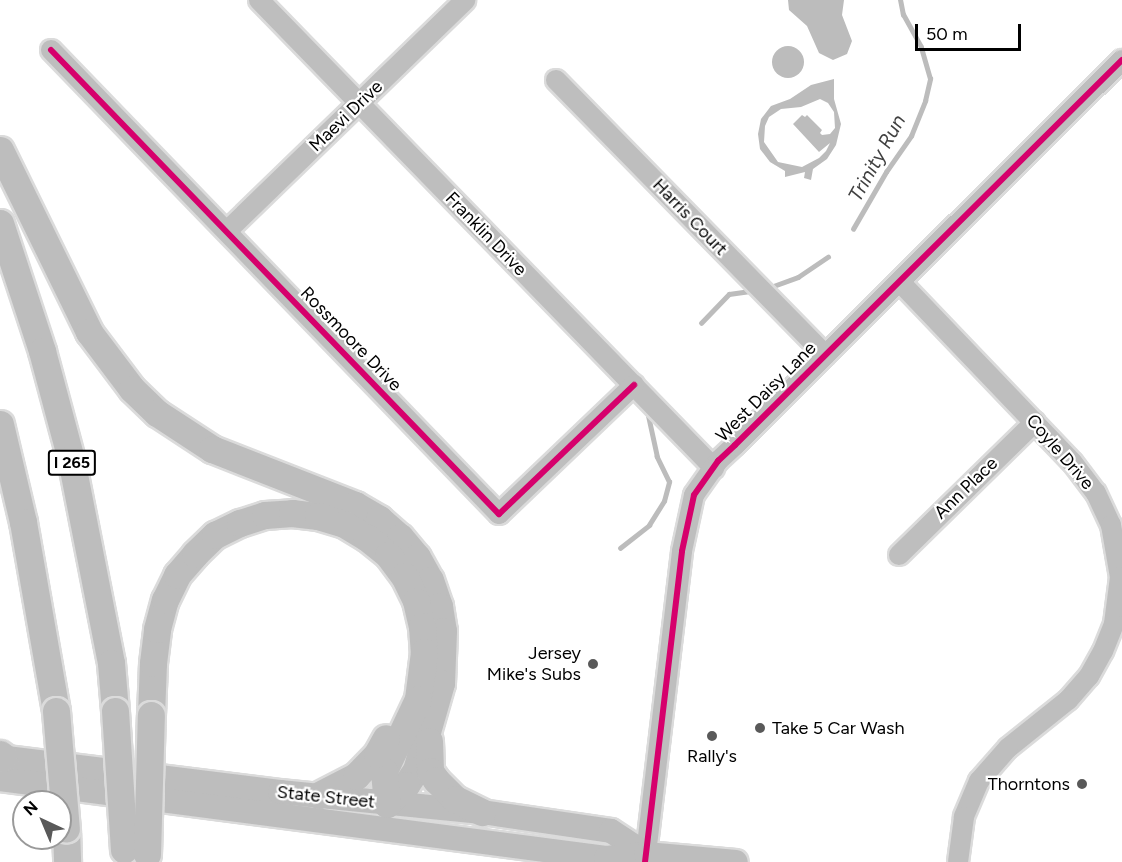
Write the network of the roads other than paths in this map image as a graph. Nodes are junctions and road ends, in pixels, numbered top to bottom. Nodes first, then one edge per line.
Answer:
1 (259, 0) edge
2 (465, 0) edge
3 (51, 50) dead end
4 (1122, 60) edge
5 (556, 80) dead end
6 (359, 104) junction
7 (0, 150) edge
8 (0, 223) edge
9 (227, 231) junction
10 (900, 282) junction
11 (825, 355) junction
12 (634, 385) junction
13 (1035, 422) junction
14 (0, 424) edge
15 (714, 468) junction
16 (900, 555) dead end
17 (421, 677) junction
18 (435, 709) junction
19 (1, 762) edge
20 (320, 795) junction
21 (482, 812) junction
22 (386, 816) junction
23 (135, 857) edge
24 (646, 858) edge
25 (67, 862) edge
26 (736, 862) edge
27 (958, 862) edge

1 - 6 street, Franklin Drive
2 - 6 street, Maevi Drive
3 - 9 street, Rossmoore Drive
4 - 10 street, West Daisy Lane
5 - 11 street, Harris Court
6 - 9 street, Maevi Drive
6 - 12 street, Franklin Drive
7 - 18 highway
8 - 23 highway, I 265, bridge
9 - 12 street, Rossmoore Drive
10 - 11 street, West Daisy Lane
10 - 13 street, Coyle Drive
11 - 15 street, West Daisy Lane
12 - 15 street, Franklin Drive
13 - 16 street, Ann Place
13 - 27 street, Coyle Drive
14 - 25 highway, bridge
15 - 24 street, West Daisy Lane
17 - 20 highway
17 - 22 highway
17 - 23 highway, bridge
18 - 21 highway
18 - 22 highway
19 - 20 main road, State Street
19 - 22 main road, State Street
20 - 22 main road, State Street
21 - 22 main road, State Street
21 - 24 main road, State Street
22 - 24 main road, State Street
24 - 26 main road, State Street

